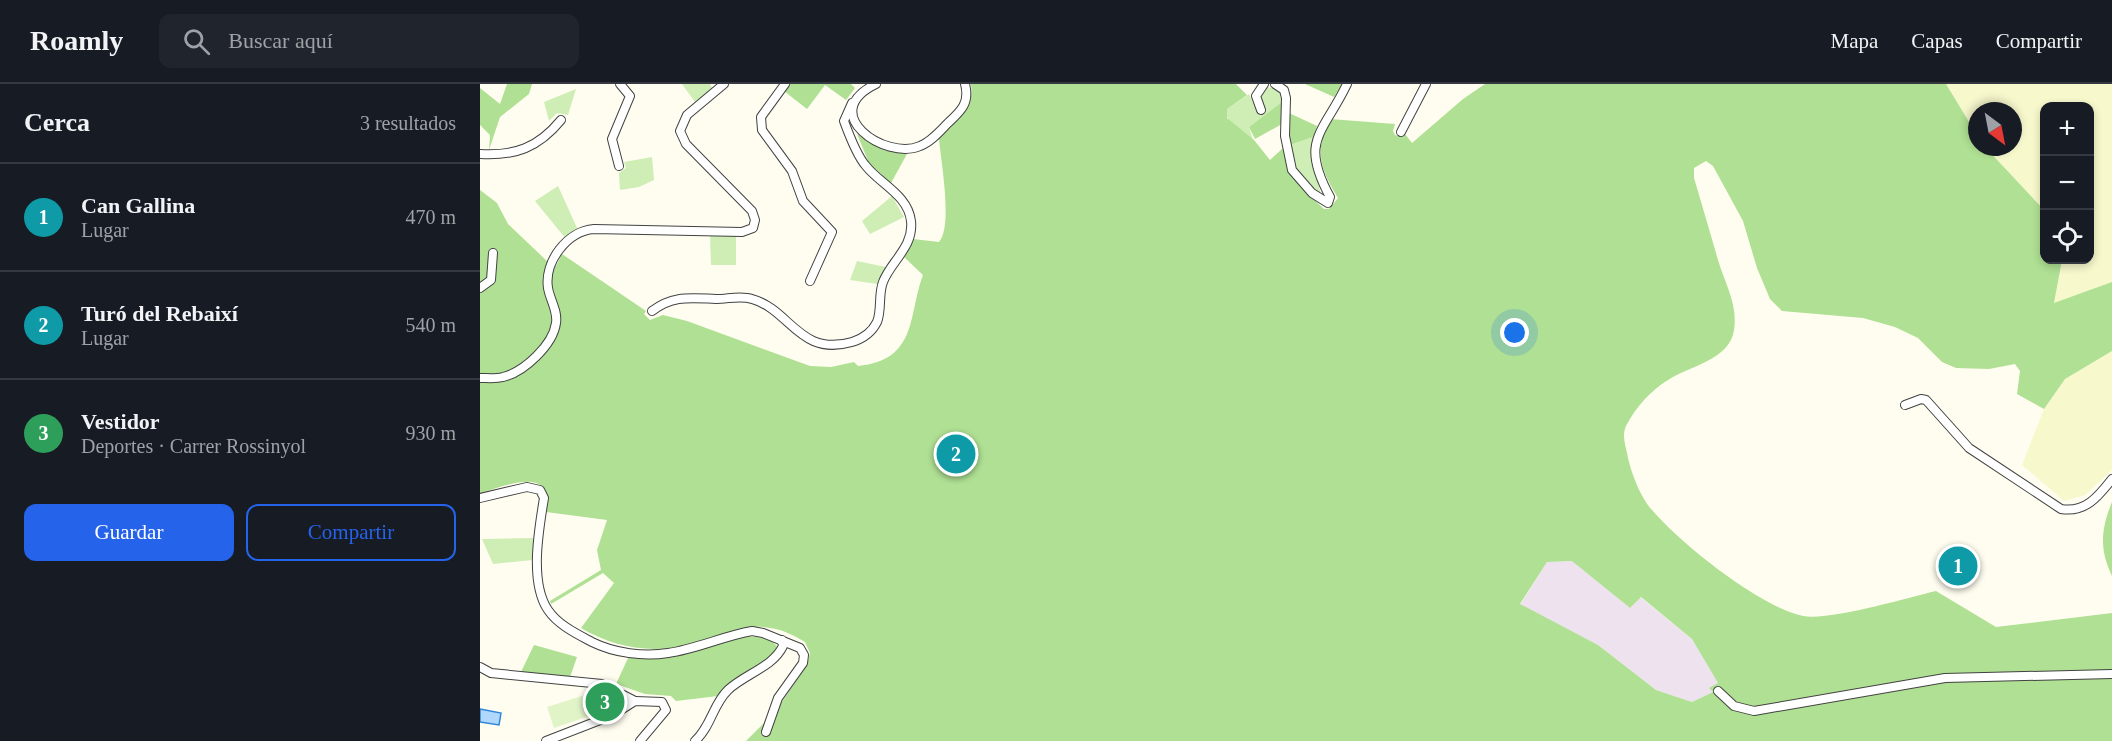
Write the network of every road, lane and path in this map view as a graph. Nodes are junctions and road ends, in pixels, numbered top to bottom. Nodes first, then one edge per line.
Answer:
1 (620, 84) edge
2 (724, 84) edge
3 (785, 84) edge
4 (876, 84) edge
5 (965, 84) edge
6 (1264, 84) edge
7 (1275, 84) edge
8 (1347, 84) edge
9 (1426, 84) edge
10 (852, 104) junction
11 (1261, 111) dead end
12 (561, 120) dead end
13 (1401, 132) dead end
14 (480, 154) edge
15 (620, 166) dead end
16 (493, 253) dead end
17 (810, 280) dead end
18 (480, 288) edge
19 (652, 311) dead end
20 (480, 378) edge
21 (1905, 405) dead end
22 (2112, 479) edge
23 (480, 498) edge
24 (782, 640) junction
25 (480, 667) edge
26 (2112, 674) edge
27 (1718, 691) dead end
28 (635, 701) junction
29 (766, 732) dead end
30 (546, 741) edge
31 (640, 741) edge
32 (695, 741) edge

1 - 15 street
2 - 20 street
3 - 17 street
4 - 10 street
5 - 10 street
6 - 11 street
7 - 8 street
9 - 13 street
10 - 19 street
12 - 14 street
16 - 18 street
21 - 22 street
23 - 24 street
24 - 29 street
24 - 32 street
25 - 28 street
26 - 27 street
28 - 30 street
28 - 31 street

